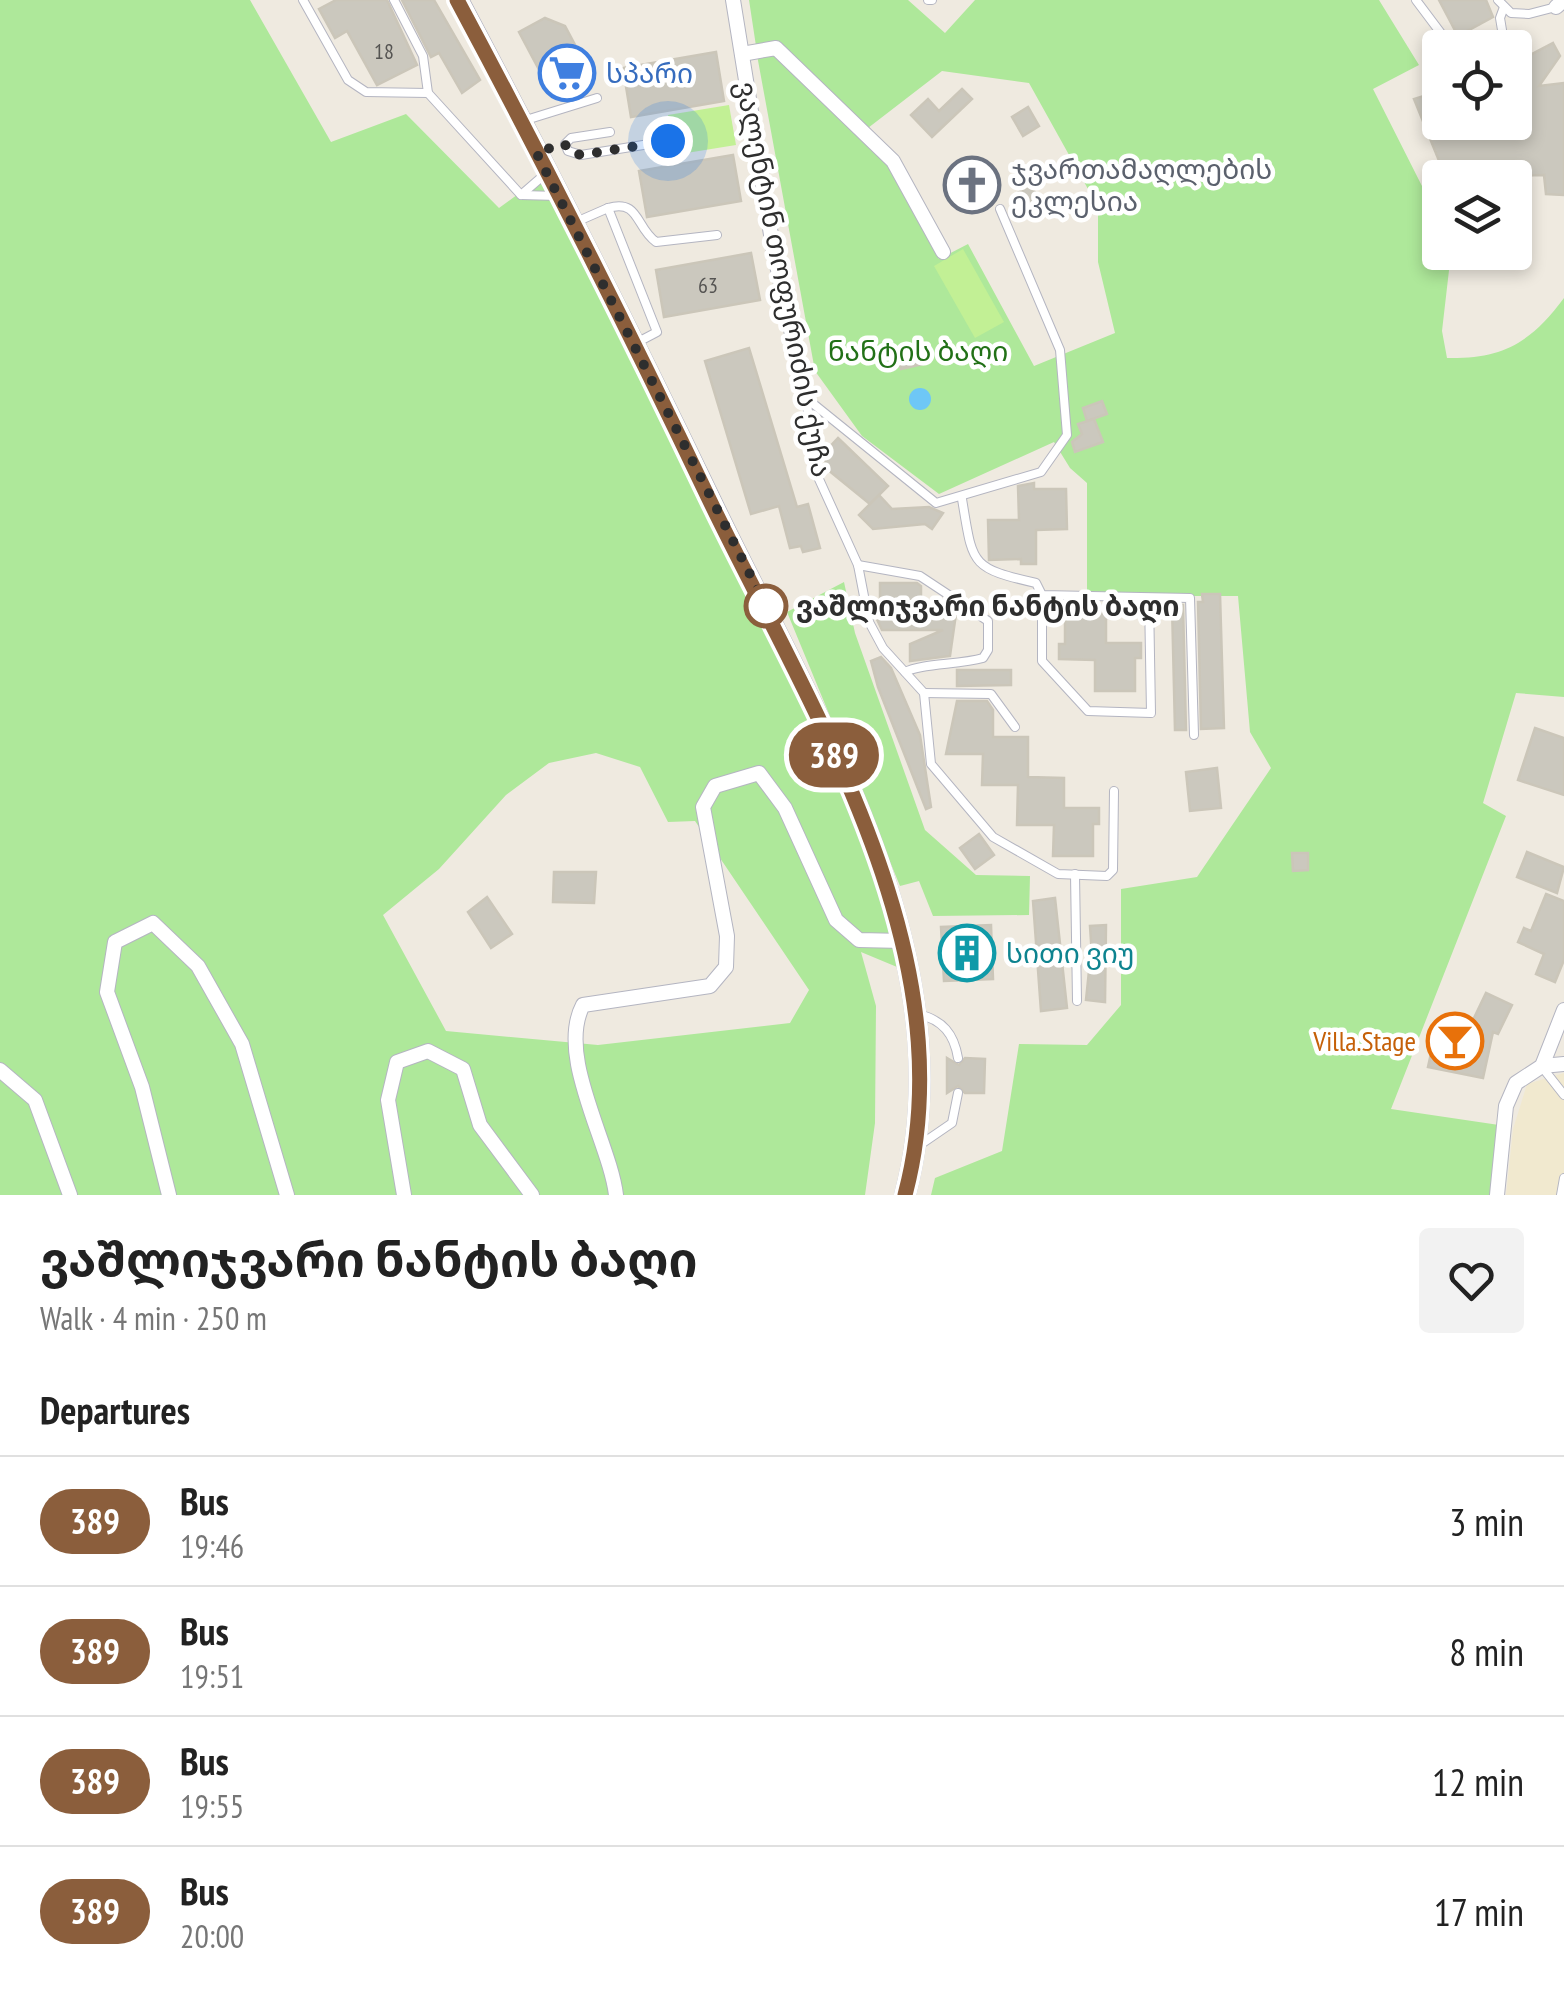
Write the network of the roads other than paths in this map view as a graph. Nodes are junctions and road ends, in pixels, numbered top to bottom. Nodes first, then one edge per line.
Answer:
1 (303, 0) edge
2 (394, 0) edge
3 (458, 0) edge
4 (733, 0) edge
5 (1416, 0) edge
6 (1501, 4) edge
7 (1560, 4) edge
8 (1438, 30) edge
9 (1502, 30) edge
10 (742, 54) junction
11 (428, 93) junction
12 (597, 98) dead end
13 (522, 122) junction
14 (610, 132) dead end
15 (668, 141) dead end
16 (565, 144) junction
17 (540, 159) junction
18 (521, 195) junction
19 (559, 196) junction
20 (608, 208) junction
21 (1000, 209) dead end
22 (573, 224) junction
23 (717, 234) dead end
24 (944, 252) dead end
25 (634, 344) junction
26 (806, 398) junction
27 (962, 498) junction
28 (858, 565) junction
29 (1042, 596) junction
30 (1148, 598) junction
31 (905, 672) junction
32 (924, 693) junction
33 (1016, 727) dead end
34 (1194, 735) dead end
35 (1114, 792) dead end
36 (1075, 874) junction
37 (903, 941) junction
38 (1077, 1001) dead end
39 (1564, 1010) edge
40 (914, 1013) junction
41 (958, 1058) dead end
42 (1564, 1064) edge
43 (1542, 1066) junction
44 (0, 1070) edge
45 (958, 1093) dead end
46 (1564, 1094) edge
47 (913, 1150) junction
48 (1564, 1178) edge
49 (70, 1195) edge
50 (170, 1195) edge
51 (287, 1195) edge
52 (404, 1195) edge
53 (532, 1195) edge
54 (616, 1195) edge
55 (905, 1195) edge
56 (1497, 1195) edge
57 (1561, 1195) edge

1 - 11 lane
2 - 11 lane
3 - 13 main road
4 - 10 street, ვალენტინ თოფურიძის ქუჩა
5 - 8 lane
6 - 7 lane
6 - 9 lane
10 - 24 street
10 - 26 street, ვალენტინ თოფურიძის ქუჩა
11 - 18 lane
12 - 13 lane
13 - 17 main road
14 - 16 lane
15 - 16 lane
16 - 17 lane
17 - 18 lane
17 - 19 main road
18 - 19 lane
19 - 22 main road
20 - 22 lane
20 - 23 lane
20 - 25 lane
21 - 27 lane
22 - 25 main road
25 - 37 main road
26 - 27 lane
26 - 28 lane, ვალენტინ თოფურიძის ქუჩა
27 - 29 lane
28 - 31 lane, ვალენტინ თოფურიძის ქუჩა
28 - 31 lane
29 - 30 lane
29 - 30 lane
30 - 34 lane
31 - 32 lane, ვალენტინ თოფურიძის ქუჩა
32 - 33 lane
32 - 36 lane
35 - 36 lane
36 - 38 lane
37 - 40 main road
37 - 54 street
39 - 43 street
40 - 41 lane
40 - 47 main road
42 - 43 street
43 - 46 lane
43 - 56 street
44 - 49 street
45 - 47 lane
47 - 55 main road
48 - 57 lane
50 - 51 street
52 - 53 street

